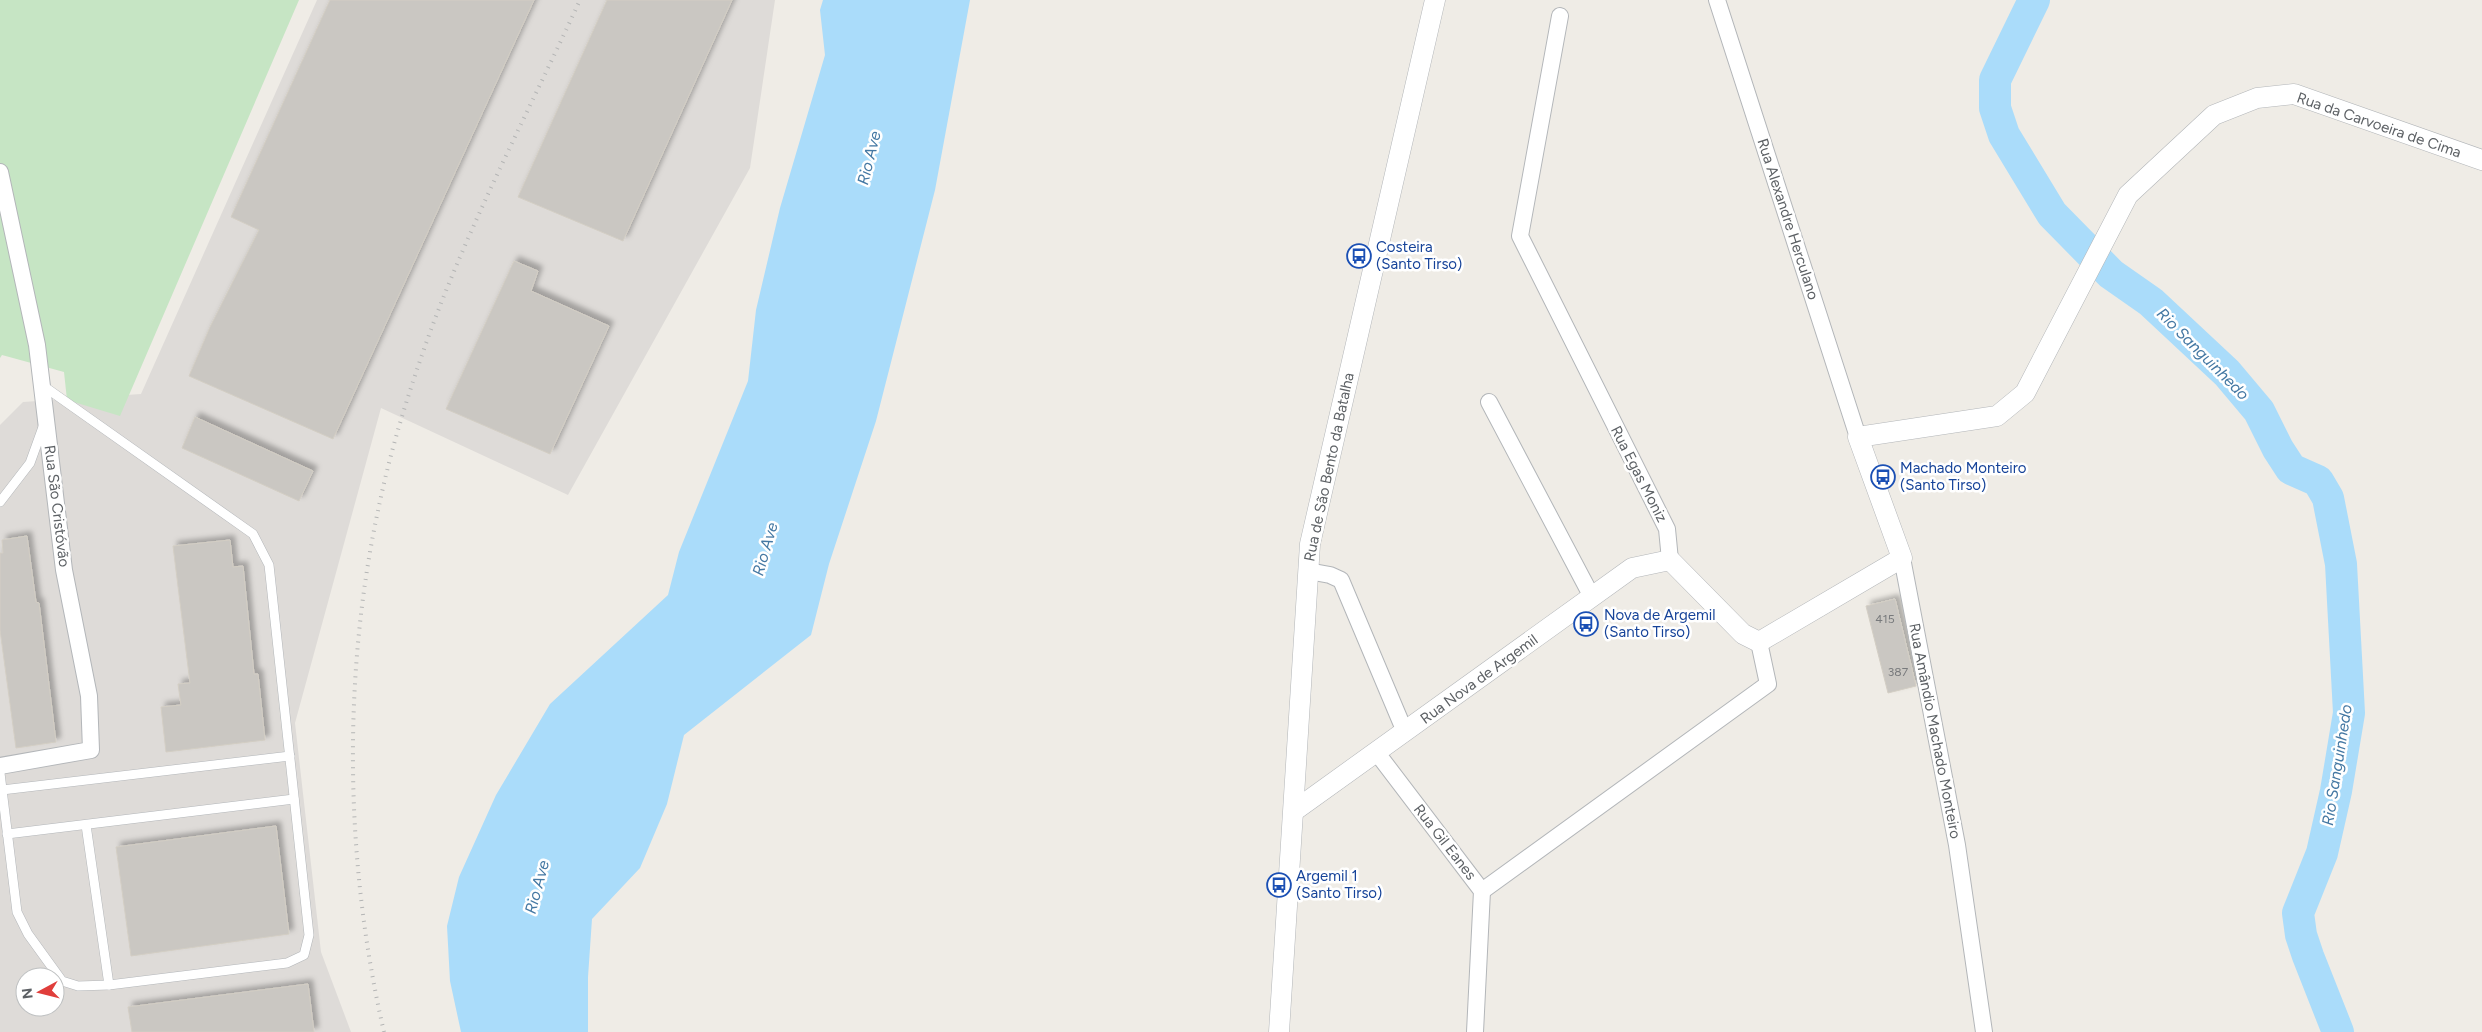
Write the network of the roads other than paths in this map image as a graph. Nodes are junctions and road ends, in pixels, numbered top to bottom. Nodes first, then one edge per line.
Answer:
1 (1435, 0) edge
2 (1717, 0) edge
3 (1560, 16) dead end
4 (2482, 160) edge
5 (0, 172) edge
6 (41, 385) junction
7 (1489, 402) dead end
8 (45, 413) junction
9 (1858, 437) junction
10 (0, 502) edge
11 (1902, 558) junction
12 (1670, 560) junction
13 (1308, 571) junction
14 (1592, 597) junction
15 (1759, 642) junction
16 (1405, 732) junction
17 (1376, 753) junction
18 (290, 756) junction
19 (0, 766) edge
20 (0, 773) edge
21 (2, 790) junction
22 (294, 799) junction
23 (1294, 811) junction
24 (86, 824) junction
25 (7, 834) junction
26 (1482, 891) junction
27 (109, 985) junction
28 (1279, 1032) edge
29 (1475, 1032) edge
30 (1984, 1032) edge

1 - 13 street, Rua de São Bento da Batalha
2 - 9 street, Rua Alexandre Herculano
3 - 12 street, Rua Egas Moniz
4 - 9 street, Rua da Carvoeira de Cima
5 - 6 street, Rua São Cristóvão
6 - 8 street, Rua São Cristóvão
6 - 18 lane
7 - 14 street
8 - 10 lane
8 - 19 street, Rua São Cristóvão
9 - 11 street, Rua Amândio Machado Monteiro
11 - 15 street
11 - 30 street, Rua Amândio Machado Monteiro
12 - 14 street, Rua Nova de Argemil
12 - 15 street
13 - 16 street
13 - 23 street, Rua de São Bento da Batalha
14 - 16 street, Rua Nova de Argemil
15 - 26 street
16 - 17 street, Rua Nova de Argemil
17 - 23 street, Rua Nova de Argemil
17 - 26 street, Rua Gil Eanes
18 - 21 lane
18 - 22 lane
20 - 21 lane
21 - 25 lane
22 - 24 lane
22 - 27 lane
23 - 28 street, Rua de São Bento da Batalha
24 - 25 lane
24 - 27 lane
25 - 27 lane
26 - 29 street, Rua Gil Eanes

